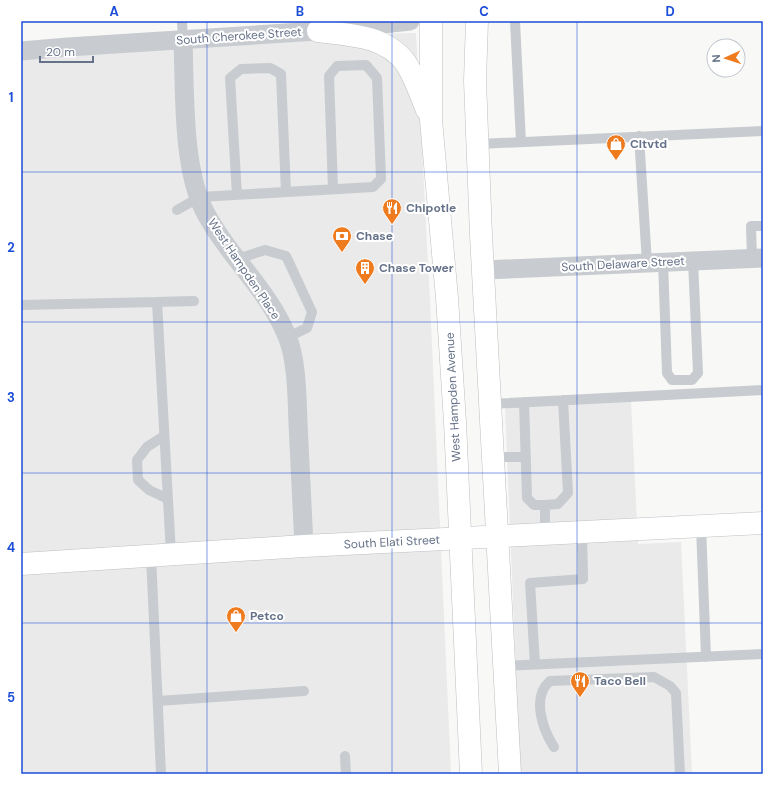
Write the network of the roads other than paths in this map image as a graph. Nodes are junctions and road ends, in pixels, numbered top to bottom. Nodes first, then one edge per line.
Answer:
1 (182, 21) edge
2 (410, 21) edge
3 (431, 21) edge
4 (477, 21) edge
5 (515, 21) edge
6 (318, 31) junction
7 (183, 40) junction
8 (21, 51) edge
9 (431, 120) junction
10 (763, 131) edge
11 (639, 136) junction
12 (521, 142) junction
13 (478, 144) junction
14 (333, 189) junction
15 (286, 192) junction
16 (237, 195) junction
17 (200, 197) junction
18 (177, 210) dead end
19 (763, 226) edge
20 (757, 258) edge
21 (237, 259) junction
22 (693, 261) junction
23 (655, 263) junction
24 (484, 270) junction
25 (157, 302) junction
26 (194, 302) dead end
27 (21, 305) edge
28 (288, 337) junction
29 (763, 390) edge
30 (563, 400) junction
31 (524, 402) junction
32 (491, 404) junction
33 (164, 436) junction
34 (494, 457) junction
35 (526, 457) junction
36 (168, 499) junction
37 (545, 505) junction
38 (763, 523) edge
39 (701, 526) junction
40 (582, 532) junction
41 (545, 534) junction
42 (499, 536) junction
43 (460, 539) junction
44 (304, 546) junction
45 (161, 555) junction
46 (21, 564) edge
47 (763, 654) edge
48 (706, 657) junction
49 (535, 664) junction
50 (505, 666) junction
51 (304, 691) dead end
52 (158, 702) junction
53 (554, 747) dead end
54 (345, 756) dead end
55 (161, 774) edge
56 (346, 774) edge
57 (471, 774) edge
58 (510, 774) edge
59 (680, 774) edge

1 - 7 lane
2 - 6 street, South Cherokee Street
3 - 9 main road, West Hampden Avenue
4 - 13 main road
5 - 12 lane
6 - 7 street, South Cherokee Street
6 - 9 main road
7 - 8 street, South Cherokee Street
7 - 17 street, West Hampden Place
9 - 43 main road, West Hampden Avenue
10 - 11 lane
11 - 12 lane
11 - 23 lane
12 - 13 lane
13 - 24 main road
14 - 14 lane
14 - 15 lane
15 - 16 lane
15 - 16 lane
16 - 17 lane
17 - 18 lane
17 - 21 street, West Hampden Place
19 - 20 lane
20 - 22 street, South Delaware Street
21 - 28 street, West Hampden Place
21 - 28 lane
22 - 23 street, South Delaware Street
22 - 23 lane
23 - 24 street, South Delaware Street
24 - 32 main road
25 - 26 lane
25 - 27 lane
25 - 33 lane
28 - 44 street, West Hampden Place
29 - 30 lane
30 - 31 lane
30 - 37 lane
31 - 32 lane
31 - 35 lane
32 - 34 main road
33 - 36 lane
33 - 36 lane
34 - 35 lane
34 - 42 main road
35 - 37 lane
36 - 45 lane
37 - 41 lane
38 - 39 main road, South Elati Street
39 - 40 main road, South Elati Street
39 - 48 lane
40 - 41 main road, South Elati Street
40 - 49 lane
41 - 42 main road, South Elati Street
42 - 43 main road, South Elati Street
42 - 50 main road
43 - 44 main road, South Elati Street
43 - 57 main road, West Hampden Avenue
44 - 45 main road, South Elati Street
45 - 46 main road, South Elati Street
45 - 52 lane
47 - 48 lane
48 - 49 lane
49 - 50 lane
50 - 58 main road
51 - 52 lane
52 - 55 lane
53 - 59 lane
54 - 56 lane

